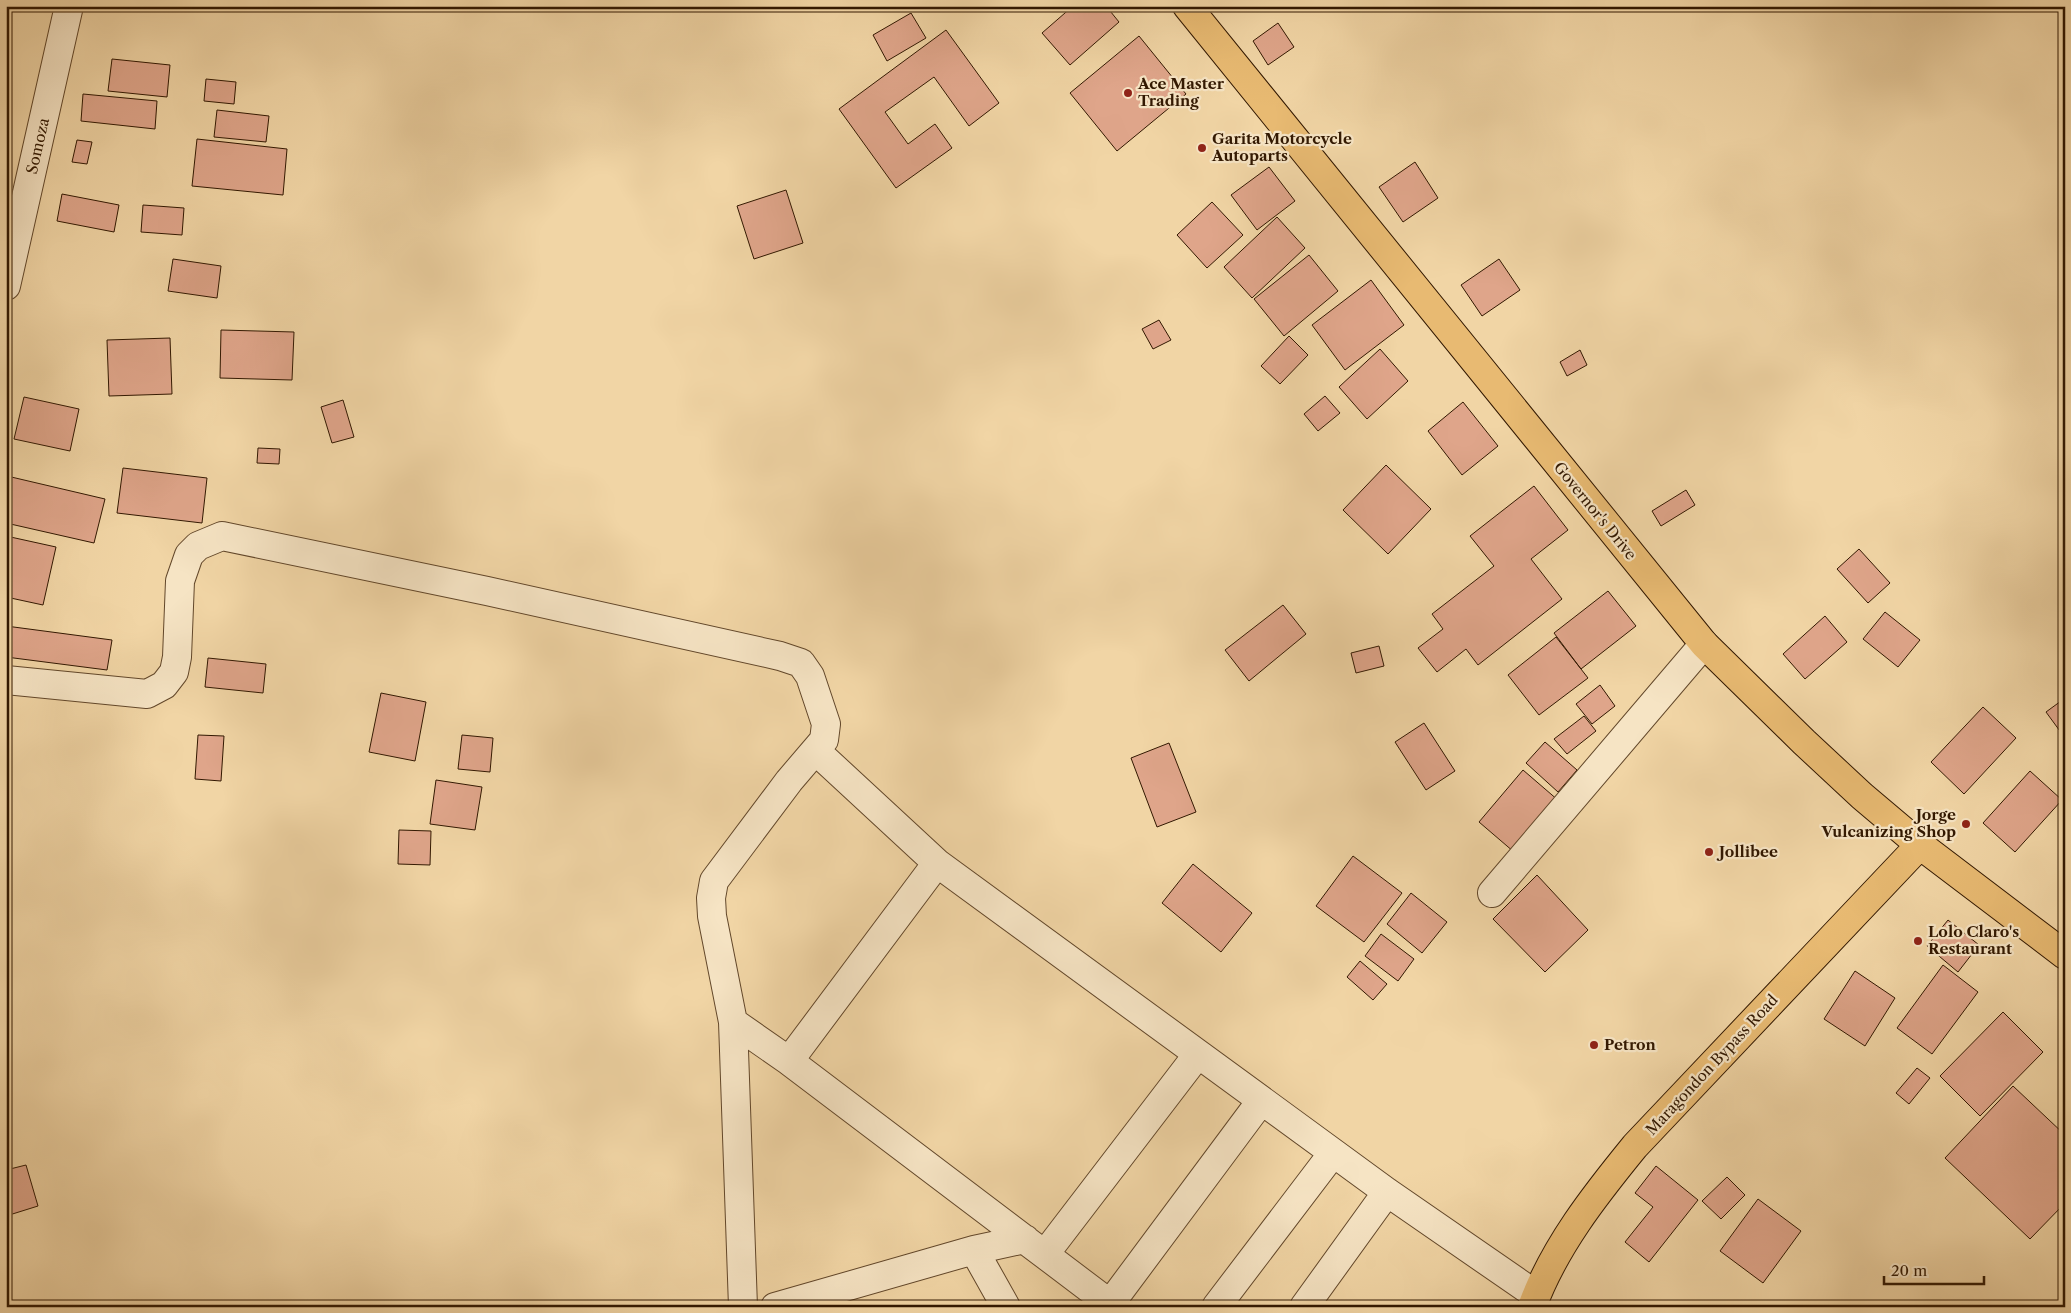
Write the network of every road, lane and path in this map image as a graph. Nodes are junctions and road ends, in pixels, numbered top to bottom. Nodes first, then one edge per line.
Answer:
1 (69, 6) edge
2 (1187, 6) edge
3 (6, 286) edge
4 (1704, 644) junction
5 (6, 680) edge
6 (816, 751) junction
7 (1920, 844) junction
8 (937, 863) junction
9 (1492, 894) dead end
10 (2065, 955) edge
11 (733, 1022) junction
12 (1198, 1054) junction
13 (789, 1061) junction
14 (1262, 1100) junction
15 (1333, 1153) junction
16 (1387, 1192) junction
17 (1035, 1247) junction
18 (974, 1250) junction
19 (1534, 1301) edge
20 (1112, 1305) edge
21 (743, 1307) edge
22 (775, 1307) edge
23 (1006, 1307) edge
24 (1216, 1307) edge
25 (1304, 1307) edge

1 - 3 street, Somoza
2 - 4 main road, Governor's Drive
4 - 7 main road, Governor's Drive
4 - 9 street
5 - 6 street
6 - 8 street
6 - 11 street
7 - 10 main road, Governor's Drive
7 - 19 main road, Maragondon Bypass Road
8 - 12 street
8 - 13 street
11 - 13 street
11 - 21 street
12 - 14 street
12 - 17 street
13 - 17 street
14 - 15 street
14 - 20 street
15 - 16 street
15 - 24 street
16 - 19 street
16 - 25 street
17 - 18 street
17 - 20 street
18 - 22 street
18 - 23 street

